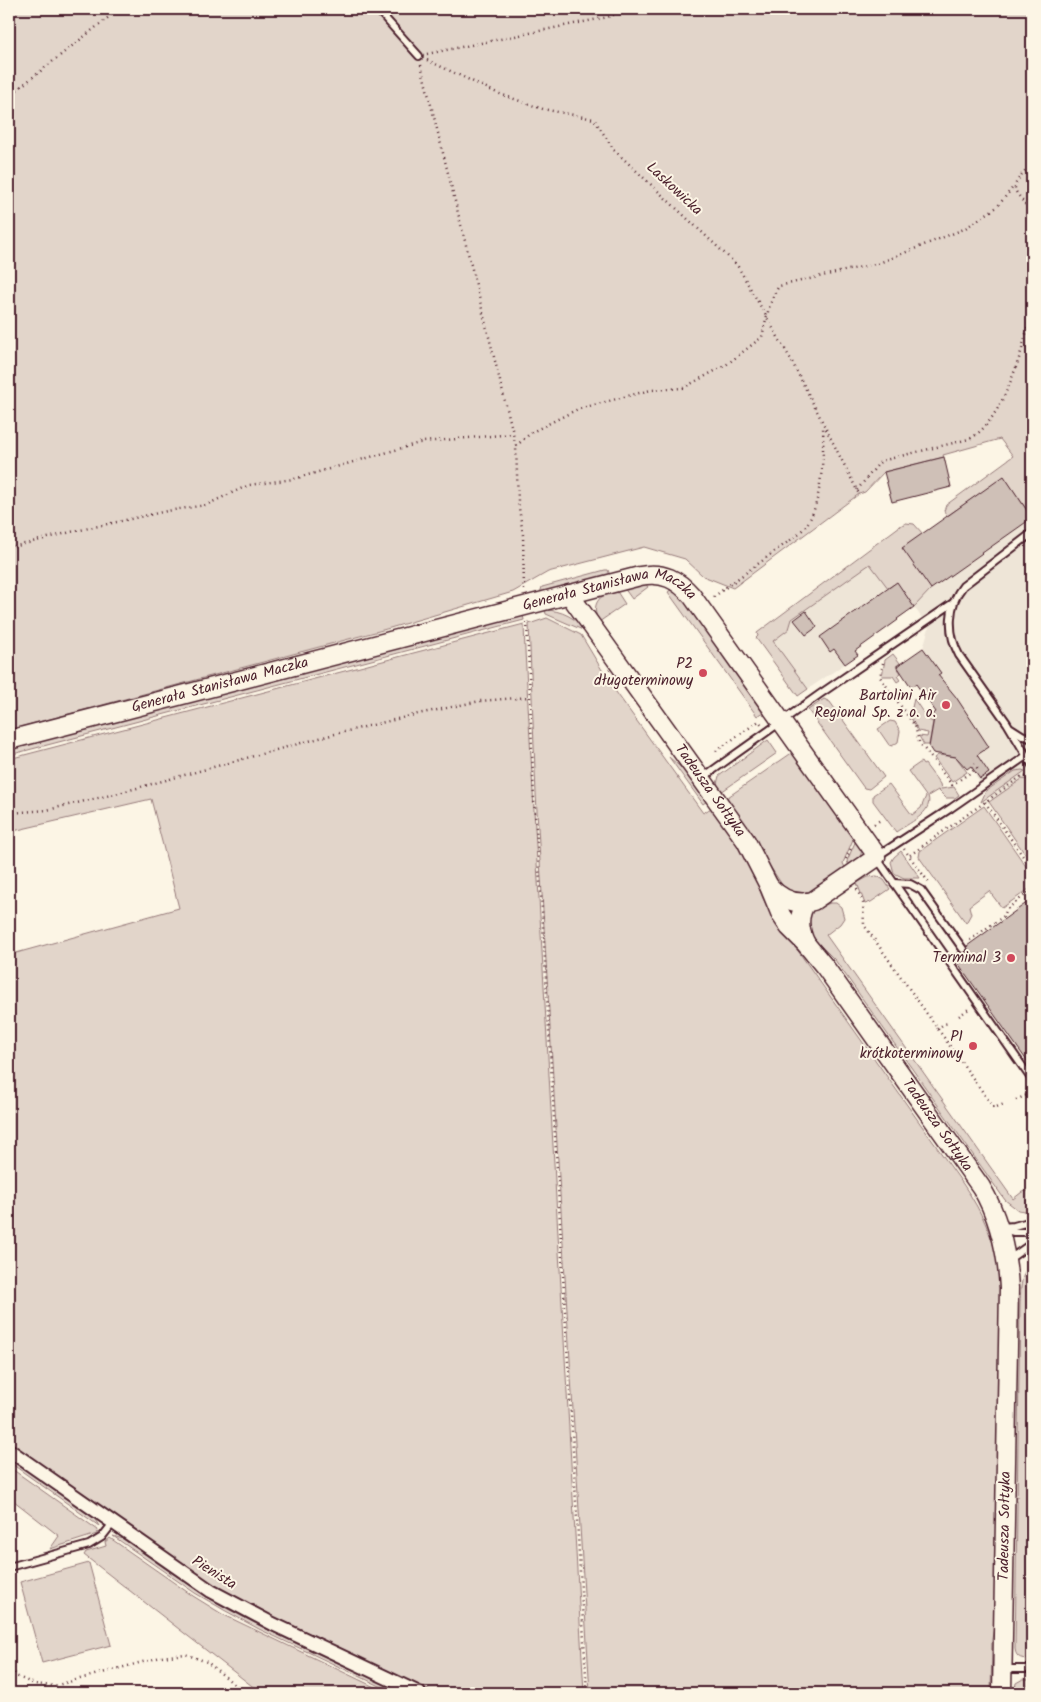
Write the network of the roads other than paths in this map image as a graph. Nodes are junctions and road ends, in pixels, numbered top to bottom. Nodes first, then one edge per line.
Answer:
1 (376, 9) edge
2 (419, 56) road end
3 (1032, 532) edge
4 (569, 594) junction
5 (953, 603) junction
6 (781, 721) junction
7 (1007, 723) junction
8 (1032, 739) edge
9 (9, 740) edge
10 (1026, 756) junction
11 (1032, 765) edge
12 (701, 779) junction
13 (876, 857) junction
14 (894, 883) junction
15 (769, 886) junction
16 (807, 902) junction
17 (806, 944) junction
18 (963, 949) dead end
19 (1032, 1080) edge
20 (1032, 1221) edge
21 (999, 1228) junction
22 (1032, 1232) edge
23 (1032, 1243) edge
24 (1032, 1250) edge
25 (1011, 1258) junction
26 (9, 1450) edge
27 (113, 1523) junction
28 (9, 1567) edge
29 (1003, 1668) junction
30 (1032, 1669) edge
31 (419, 1693) edge
32 (1002, 1693) edge

1 - 2 lane
3 - 5 lane
4 - 6 street, Generała Stanisława Maczka
4 - 9 street, Generała Stanisława Maczka
4 - 12 street, Tadeusza Sołtyka
5 - 6 lane
5 - 7 lane
6 - 12 lane
6 - 13 street, Generała Stanisława Maczka
7 - 8 lane
7 - 10 lane
10 - 11 lane
10 - 13 lane
12 - 15 street, Tadeusza Sołtyka
13 - 14 lane, Generała Stanisława Maczka
13 - 16 street
14 - 18 lane
14 - 19 lane, Generała Stanisława Maczka
15 - 16 street
15 - 17 street, Tadeusza Sołtyka
16 - 17 street
17 - 21 street, Tadeusza Sołtyka
20 - 21 lane
21 - 22 lane
21 - 25 street, Tadeusza Sołtyka
23 - 25 lane
24 - 25 lane
25 - 29 street, Tadeusza Sołtyka
26 - 27 street, Pienista
27 - 28 lane
27 - 31 street, Pienista
29 - 30 lane
29 - 32 street, Tadeusza Sołtyka

